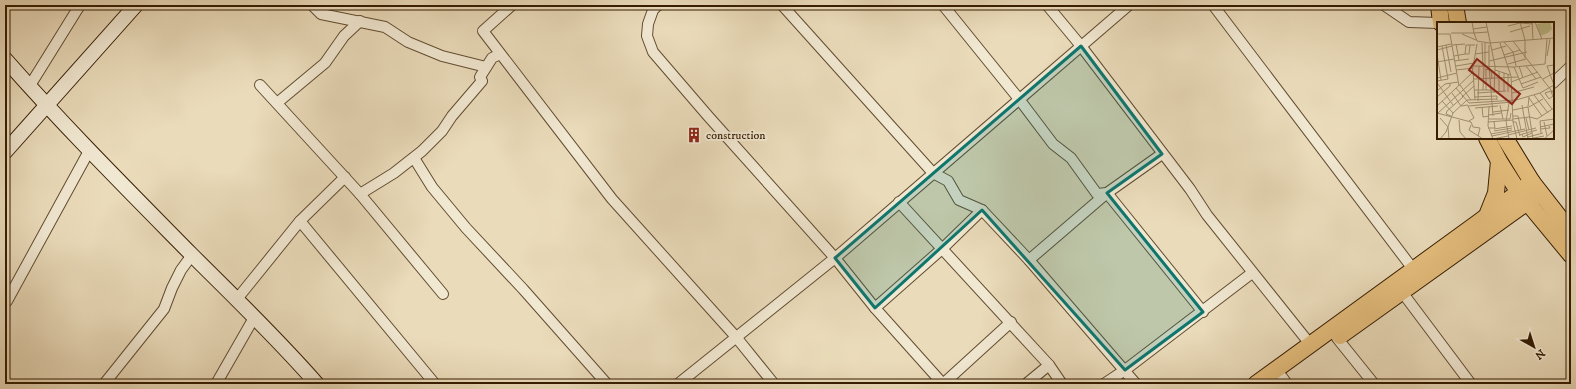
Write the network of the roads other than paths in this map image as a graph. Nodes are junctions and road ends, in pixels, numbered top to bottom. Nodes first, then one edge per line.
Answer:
1 (80, 5) edge
2 (136, 5) edge
3 (312, 5) edge
4 (512, 5) edge
5 (782, 5) edge
6 (943, 5) edge
7 (1047, 5) edge
8 (1129, 5) edge
9 (1213, 5) edge
10 (1384, 5) edge
11 (1439, 5) edge
12 (1455, 5) edge
13 (653, 7) edge
14 (360, 21) junction
15 (1442, 22) edge
16 (1458, 22) edge
17 (1437, 23) edge
18 (1081, 46) junction
19 (500, 54) junction
20 (5, 60) edge
21 (1571, 66) edge
22 (486, 68) junction
23 (1554, 82) edge
24 (260, 85) dead end
25 (29, 87) junction
26 (1019, 99) junction
27 (277, 103) junction
28 (46, 106) junction
29 (1488, 139) edge
30 (1505, 139) edge
31 (89, 151) junction
32 (5, 152) edge
33 (1162, 154) junction
34 (414, 158) junction
35 (1499, 161) junction
36 (933, 173) junction
37 (345, 177) junction
38 (1529, 192) junction
39 (1107, 193) junction
40 (360, 194) junction
41 (899, 202) junction
42 (982, 210) junction
43 (1492, 220) junction
44 (300, 222) junction
45 (1549, 228) junction
46 (1571, 232) edge
47 (943, 248) junction
48 (192, 255) junction
49 (1571, 255) edge
50 (835, 258) junction
51 (1029, 260) junction
52 (1414, 269) junction
53 (1252, 273) junction
54 (1402, 292) junction
55 (443, 294) dead end
56 (237, 299) junction
57 (6, 300) dead end
58 (875, 308) junction
59 (1203, 312) junction
60 (255, 316) junction
61 (1011, 322) junction
62 (736, 338) junction
63 (1337, 338) junction
64 (1310, 344) junction
65 (1049, 364) junction
66 (1125, 370) junction
67 (1280, 382) edge
68 (104, 384) edge
69 (216, 384) edge
70 (317, 384) edge
71 (435, 384) edge
72 (607, 384) edge
73 (678, 384) edge
74 (774, 384) edge
75 (943, 384) edge
76 (1026, 384) edge
77 (1062, 384) edge
78 (1104, 384) edge
79 (1136, 384) edge
80 (1256, 384) edge
81 (1374, 384) edge
82 (1471, 384) edge

1 - 25 street
2 - 28 main road
3 - 14 street
4 - 19 street
5 - 36 street
6 - 26 street
7 - 18 street
8 - 18 street
9 - 52 street
10 - 17 street
11 - 15 main road
12 - 16 main road
13 - 50 street
14 - 22 street
14 - 27 street
18 - 26 street
18 - 33 street
19 - 22 street
19 - 62 street
20 - 25 main road
21 - 23 street
22 - 34 street
24 - 27 street
25 - 28 main road
26 - 36 street
26 - 39 street
27 - 37 street
28 - 31 main road
28 - 32 main road
29 - 35 main road
30 - 38 main road
31 - 48 main road
31 - 57 street
33 - 39 street
33 - 53 street
34 - 40 street
34 - 72 street
35 - 38 main road
35 - 43 main road
36 - 41 street
36 - 42 street
37 - 40 street
37 - 44 street
38 - 43 main road
38 - 45 main road
38 - 46 main road
39 - 51 street
39 - 59 street
40 - 55 street
41 - 47 street
41 - 50 street
42 - 47 street
42 - 51 street
43 - 45 main road
43 - 52 main road
43 - 54 main road
44 - 56 street
44 - 71 street
45 - 49 main road
47 - 58 street
47 - 61 street
48 - 56 main road
48 - 68 street
50 - 58 street
50 - 62 street
51 - 66 street
52 - 64 main road
53 - 59 street
53 - 64 street
54 - 63 main road
54 - 82 street
56 - 60 main road
58 - 75 street
59 - 66 street
60 - 69 street
60 - 70 main road
61 - 65 street
61 - 75 street
62 - 73 street
62 - 74 street
63 - 67 main road
63 - 81 street
64 - 80 main road
65 - 76 street
65 - 77 street
66 - 78 street
66 - 79 street

